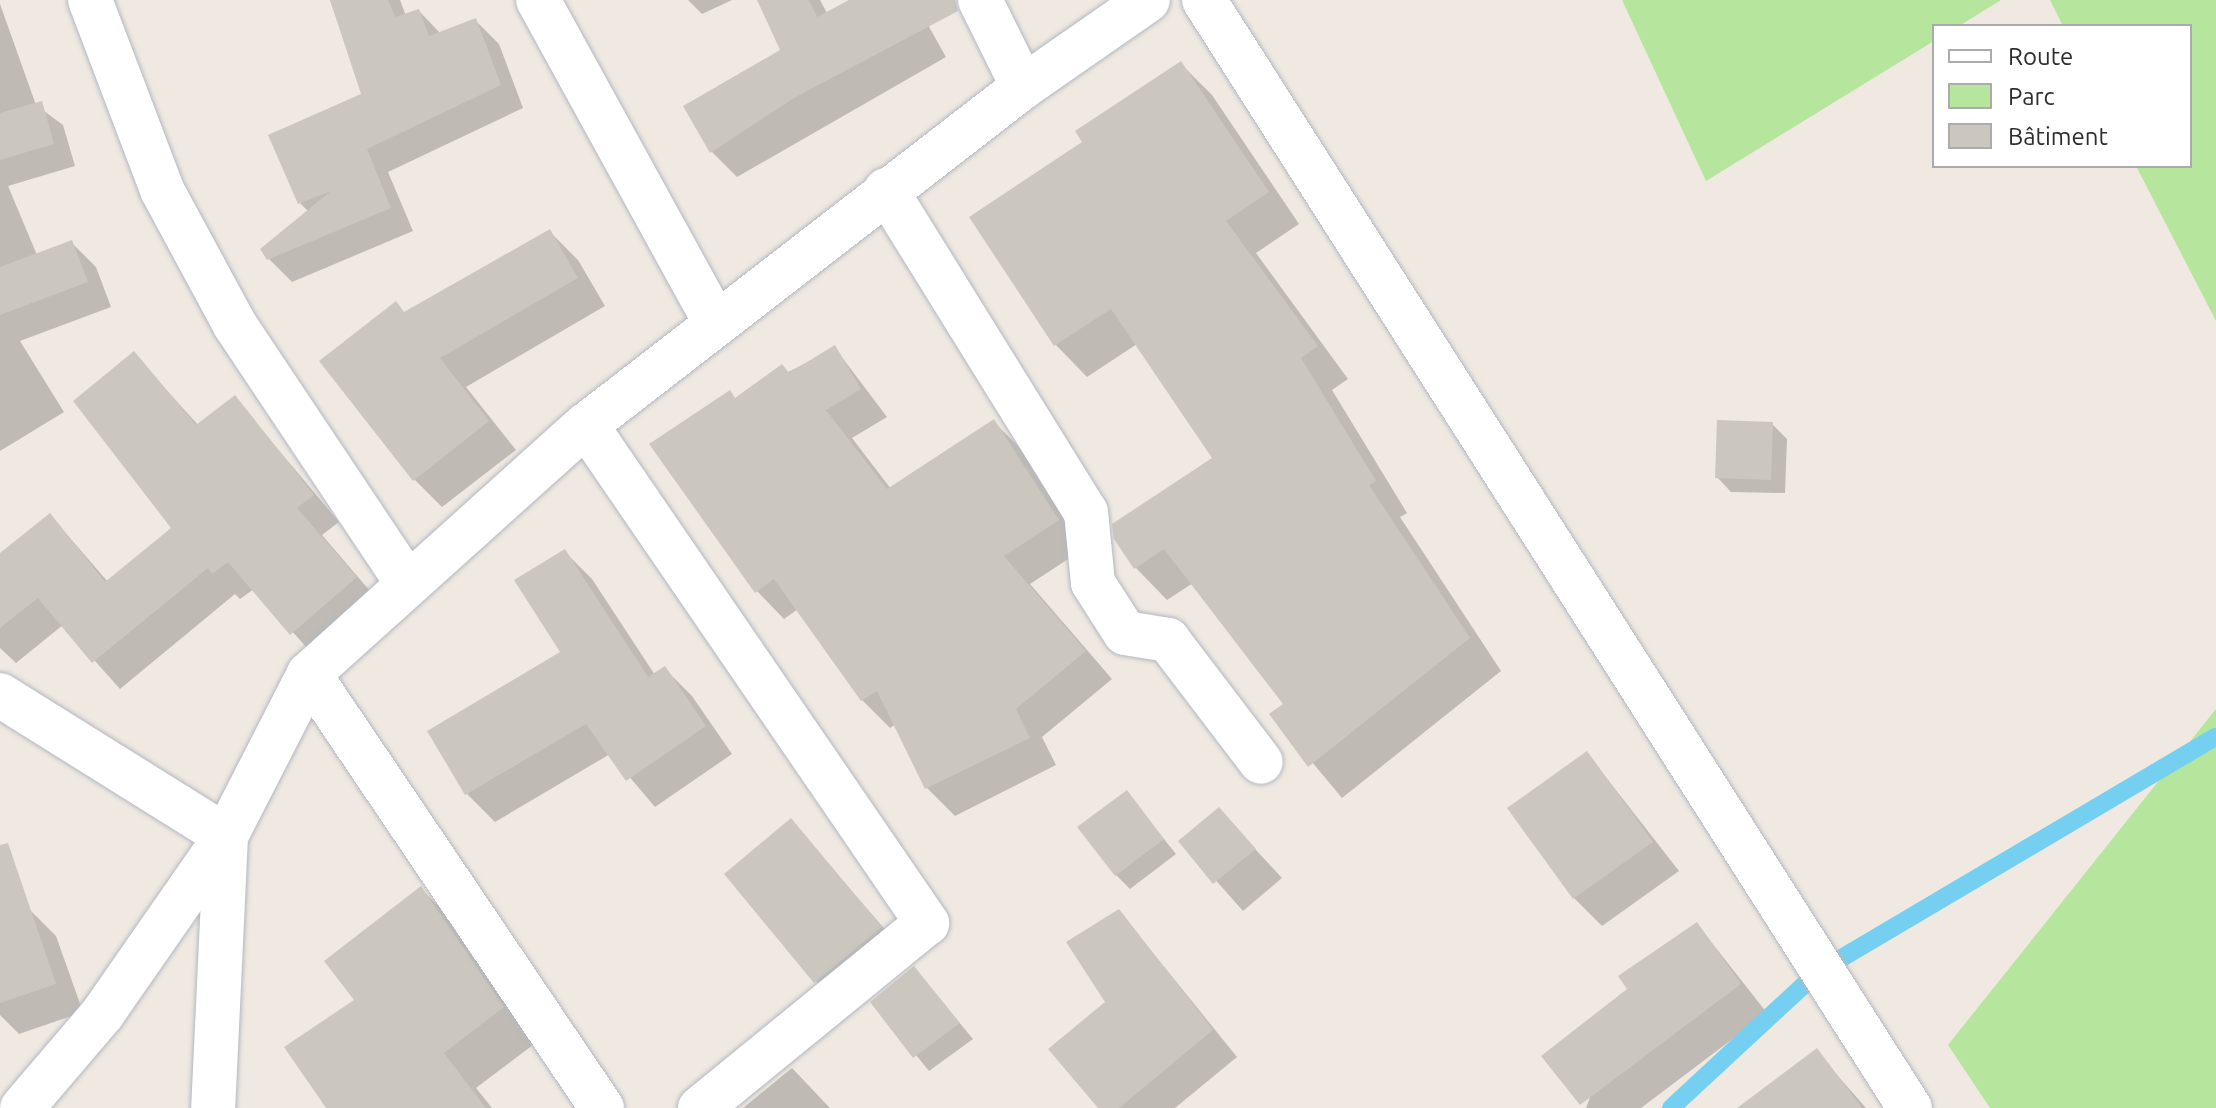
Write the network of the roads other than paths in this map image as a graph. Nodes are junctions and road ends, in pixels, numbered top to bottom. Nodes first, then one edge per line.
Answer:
1 (90, 0) edge
2 (538, 0) edge
3 (980, 0) edge
4 (1148, 0) edge
5 (1204, 0) edge
6 (1023, 87) junction
7 (886, 190) junction
8 (716, 324) junction
9 (586, 425) junction
10 (406, 581) junction
11 (309, 674) junction
12 (0, 695) edge
13 (1261, 762) dead end
14 (226, 836) junction
15 (22, 1108) edge
16 (213, 1108) edge
17 (602, 1108) edge
18 (700, 1108) edge
19 (1910, 1108) edge

1 - 10 street
2 - 8 street
3 - 6 street
4 - 6 street
5 - 19 street
6 - 7 street
7 - 8 street
7 - 13 street
8 - 9 street
9 - 10 street
9 - 18 street
10 - 11 street
11 - 14 street
11 - 17 street
12 - 14 street
14 - 15 street
14 - 16 street

